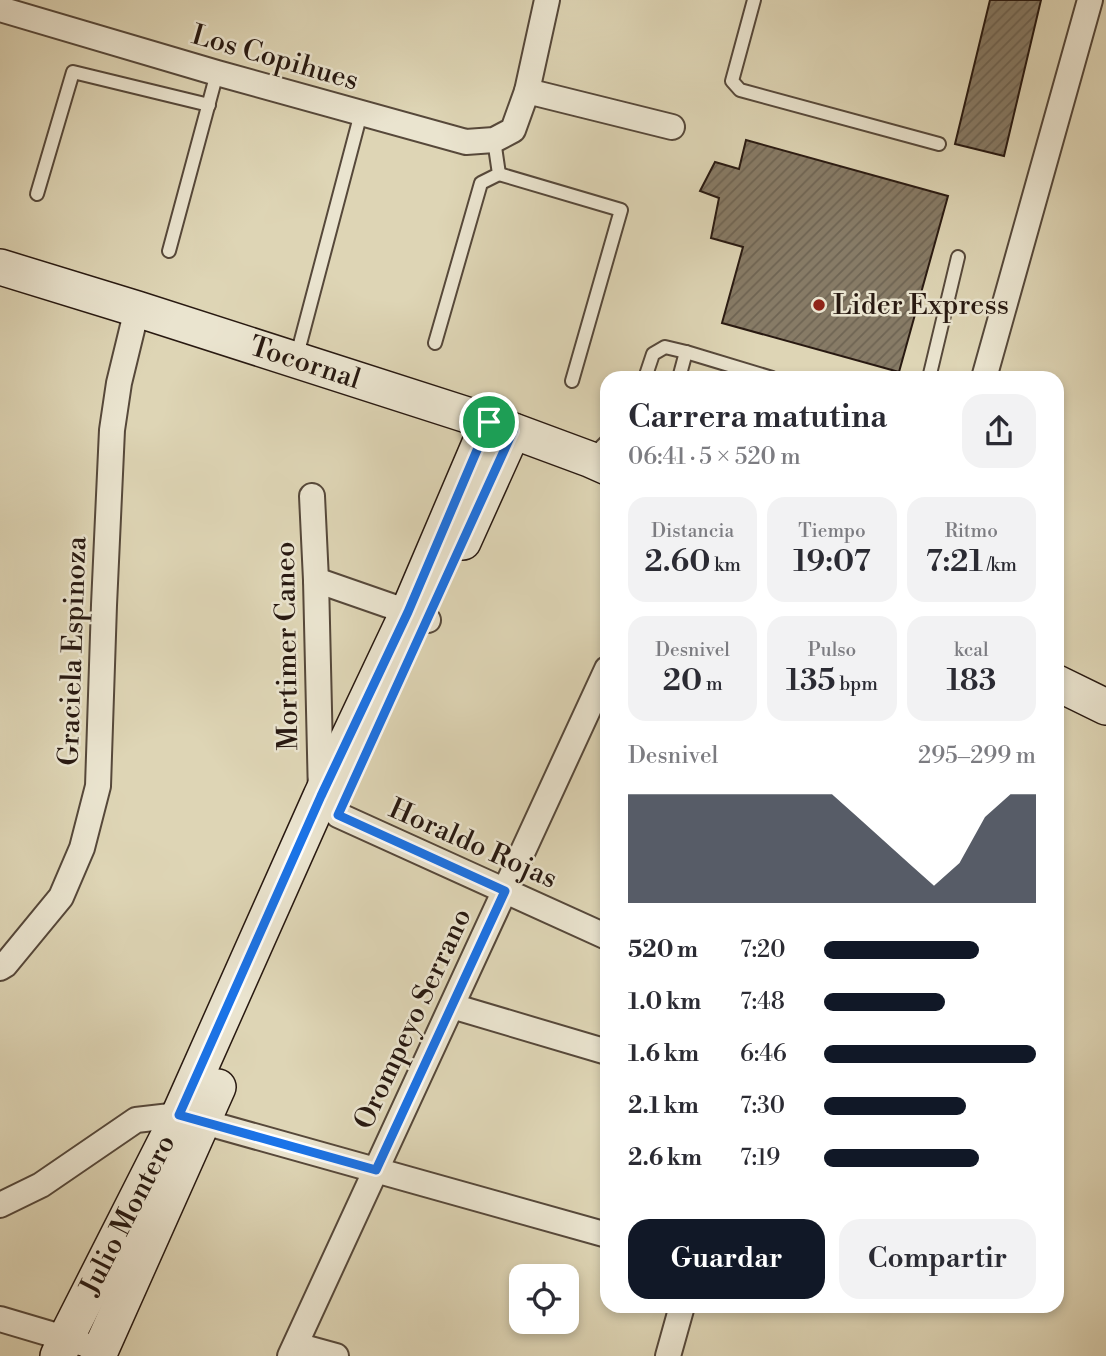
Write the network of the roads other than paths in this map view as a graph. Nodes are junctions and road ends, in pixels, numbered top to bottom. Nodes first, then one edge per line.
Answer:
1 (547, 0) edge
2 (754, 0) edge
3 (1090, 0) edge
4 (0, 9) edge
5 (217, 74) junction
6 (527, 91) junction
7 (209, 105) junction
8 (361, 113) junction
9 (671, 127) dead end
10 (495, 140) junction
11 (939, 144) dead end
12 (499, 174) junction
13 (37, 194) dead end
14 (169, 251) dead end
15 (958, 257) dead end
16 (0, 267) edge
17 (137, 309) junction
18 (436, 342) dead end
19 (686, 352) junction
20 (296, 360) junction
21 (647, 371) edge
22 (681, 371) edge
23 (749, 371) edge
24 (931, 371) edge
25 (986, 371) edge
26 (572, 381) dead end
27 (501, 427) junction
28 (600, 455) edge
29 (312, 496) dead end
30 (316, 580) junction
31 (418, 616) junction
32 (600, 684) edge
33 (1064, 686) edge
34 (1106, 707) edge
35 (330, 805) junction
36 (505, 891) junction
37 (600, 934) edge
38 (0, 968) edge
39 (452, 1006) junction
40 (600, 1050) edge
41 (191, 1118) junction
42 (376, 1170) junction
43 (0, 1205) edge
44 (600, 1233) edge
45 (680, 1313) edge
46 (0, 1319) edge
47 (62, 1347) edge
48 (293, 1351) edge
49 (100, 1353) edge
50 (336, 1356) edge
51 (668, 1356) edge

1 - 6 street
2 - 11 lane
3 - 25 street
4 - 5 street, Los Copihues
5 - 7 lane
5 - 8 street, Los Copihues
6 - 9 street
6 - 10 street
7 - 13 lane
7 - 14 lane
8 - 10 street, Los Copihues
8 - 20 lane
10 - 12 lane
12 - 18 lane
12 - 26 lane
15 - 24 lane
16 - 17 street, Tocornal
17 - 20 street, Tocornal
17 - 38 street, Graciela Espinoza
19 - 21 lane
19 - 22 lane
19 - 23 lane
20 - 27 street, Tocornal
27 - 28 street, Tocornal
27 - 31 street, Julio Montero
29 - 30 street, Mortimer Caneo
30 - 31 street
30 - 35 street, Mortimer Caneo
31 - 35 street, Julio Montero
32 - 36 street, Orompeyo Serrano
33 - 34 street
35 - 36 street, Horaldo Rojas
35 - 41 street, Julio Montero
36 - 37 street, Horaldo Rojas
36 - 39 street, Orompeyo Serrano
39 - 40 street
39 - 42 street, Orompeyo Serrano
41 - 42 street
41 - 43 street
41 - 47 street, Julio Montero
41 - 49 street, Julio Montero
42 - 44 street
42 - 48 street, Orompeyo Serrano
45 - 51 street
46 - 47 street
47 - 49 street
48 - 50 street

